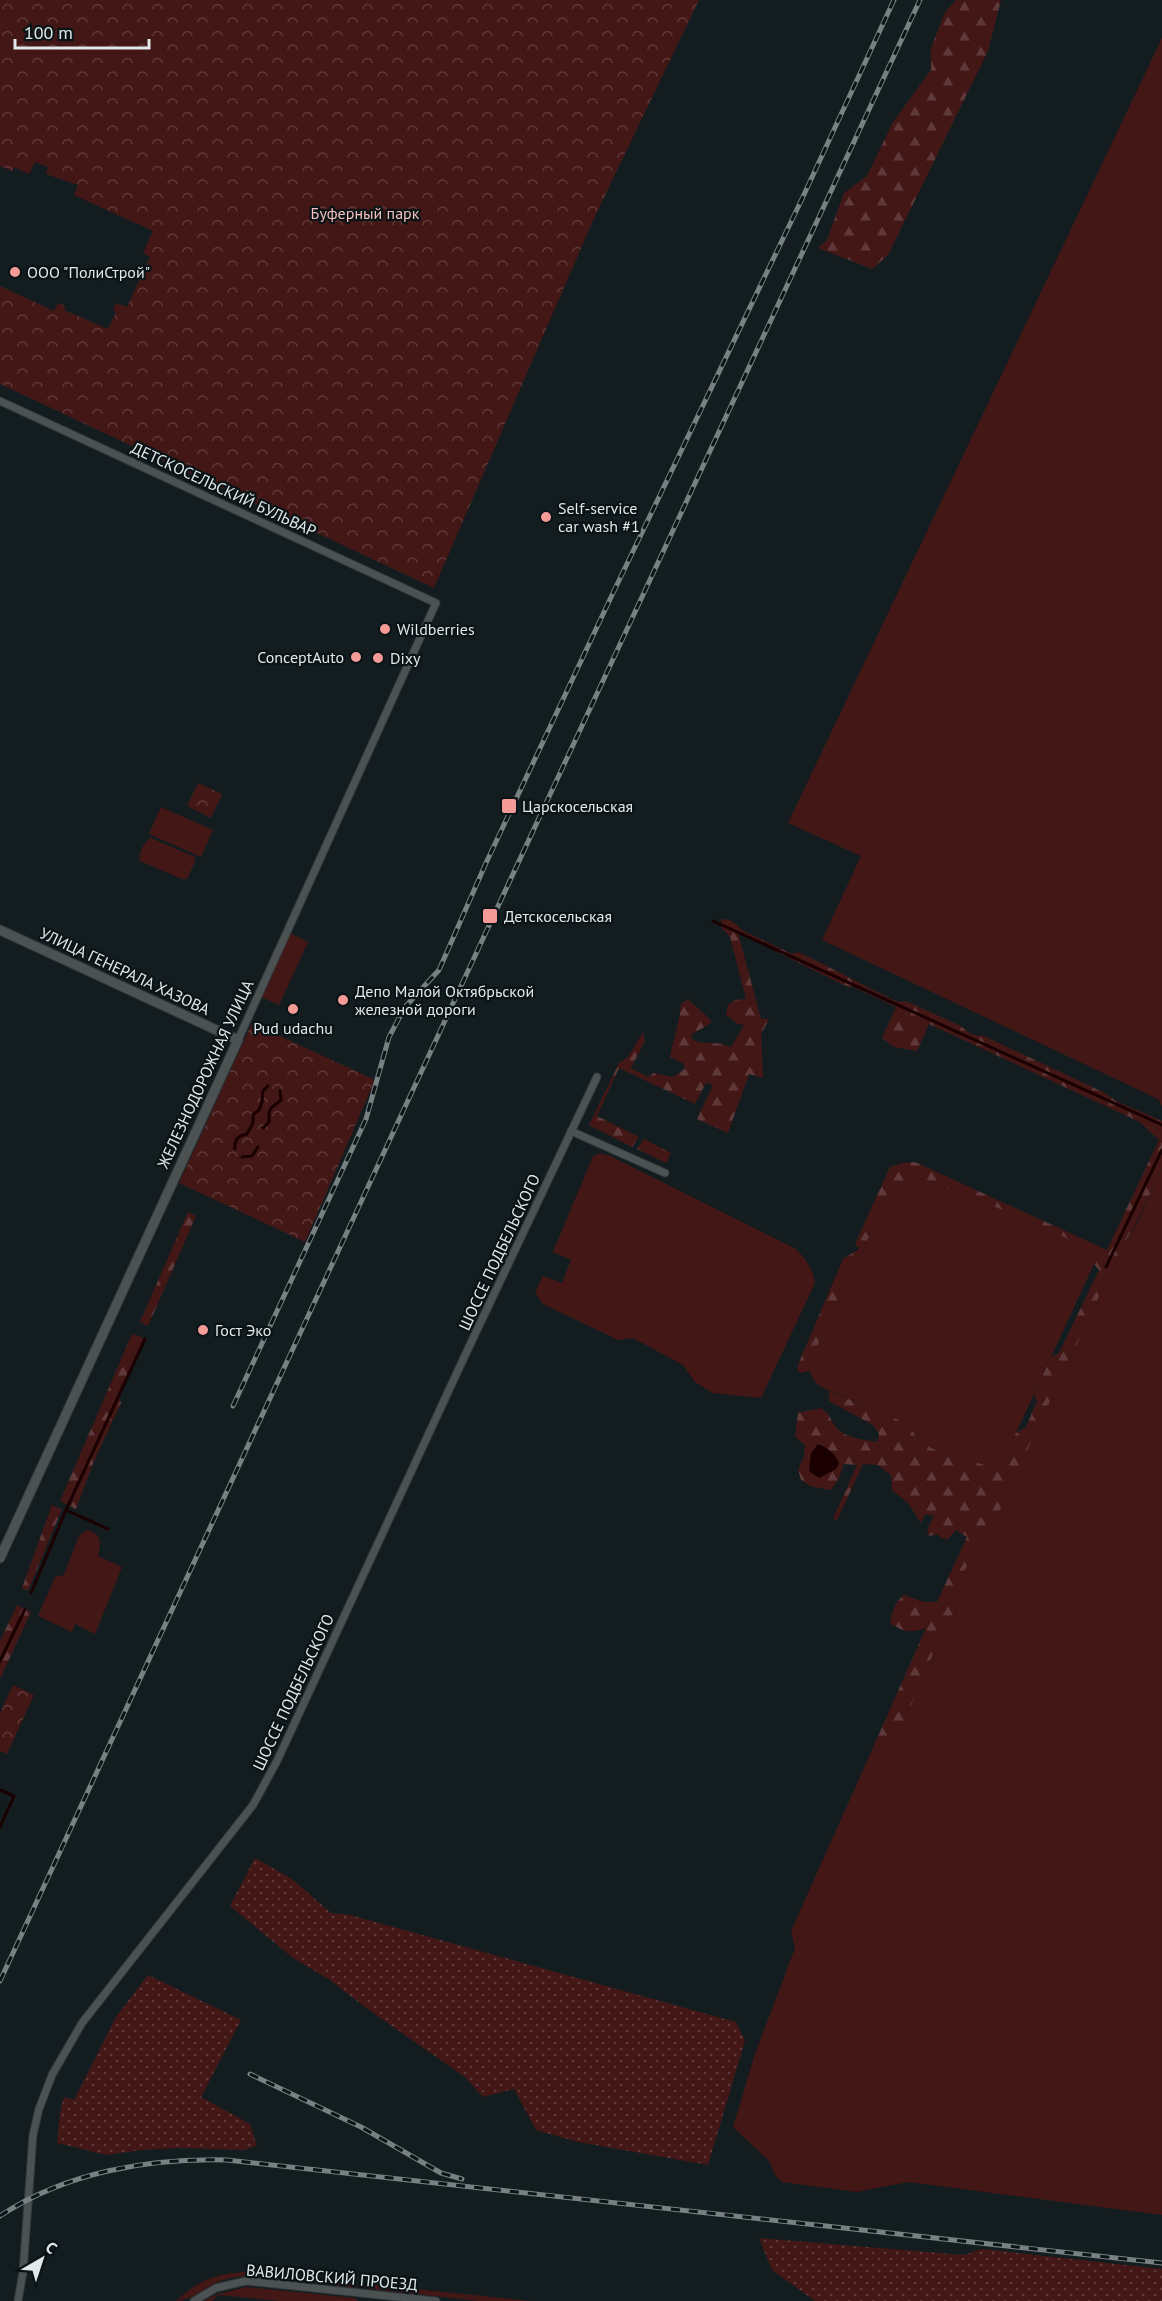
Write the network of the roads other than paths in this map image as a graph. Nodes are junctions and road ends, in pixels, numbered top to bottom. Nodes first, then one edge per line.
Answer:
1 (0, 401) edge
2 (436, 603) joint
3 (0, 930) edge
4 (238, 1040) junction
5 (597, 1077) dead end
6 (571, 1131) junction
7 (665, 1173) dead end
8 (0, 1558) edge
9 (18, 2301) edge
10 (194, 2301) edge
11 (436, 2301) edge

1 - 2 street, ДЕТСКОСЕЛЬСКИЙ БУЛЬВАР
2 - 4 street, ЖЕЛЕЗНОДОРОЖНАЯ УЛИЦА
3 - 4 street, УЛИЦА ГЕНЕРАЛА ХАЗОВА
4 - 8 street, ЖЕЛЕЗНОДОРОЖНАЯ УЛИЦА
5 - 6 street, ШОССЕ ПОДБЕЛЬСКОГО
6 - 7 street
6 - 9 street, ШОССЕ ПОДБЕЛЬСКОГО
10 - 11 street, ВАВИЛОВСКИЙ ПРОЕЗД

